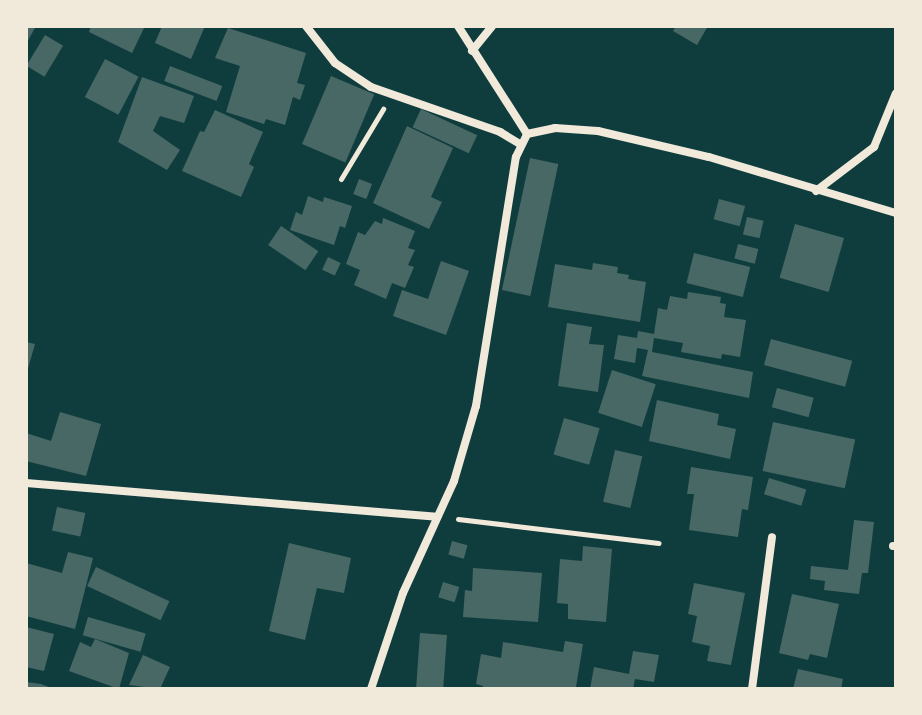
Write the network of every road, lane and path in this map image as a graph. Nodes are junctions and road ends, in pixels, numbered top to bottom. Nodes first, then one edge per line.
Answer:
1 (306, 26) edge
2 (458, 26) edge
3 (492, 26) edge
4 (472, 51) junction
5 (896, 93) edge
6 (391, 94) junction
7 (527, 134) junction
8 (520, 144) junction
9 (341, 179) dead end
10 (816, 191) junction
11 (896, 213) edge
12 (26, 483) edge
13 (437, 517) junction
14 (772, 537) dead end
15 (659, 543) dead end
16 (371, 689) edge
17 (752, 689) edge

1 - 6 street
2 - 4 street
3 - 4 street
4 - 7 street
5 - 10 street
6 - 8 street
6 - 9 path
7 - 8 street
7 - 10 street
8 - 13 street
10 - 11 street
12 - 13 street
13 - 15 path
13 - 16 street
14 - 17 street

